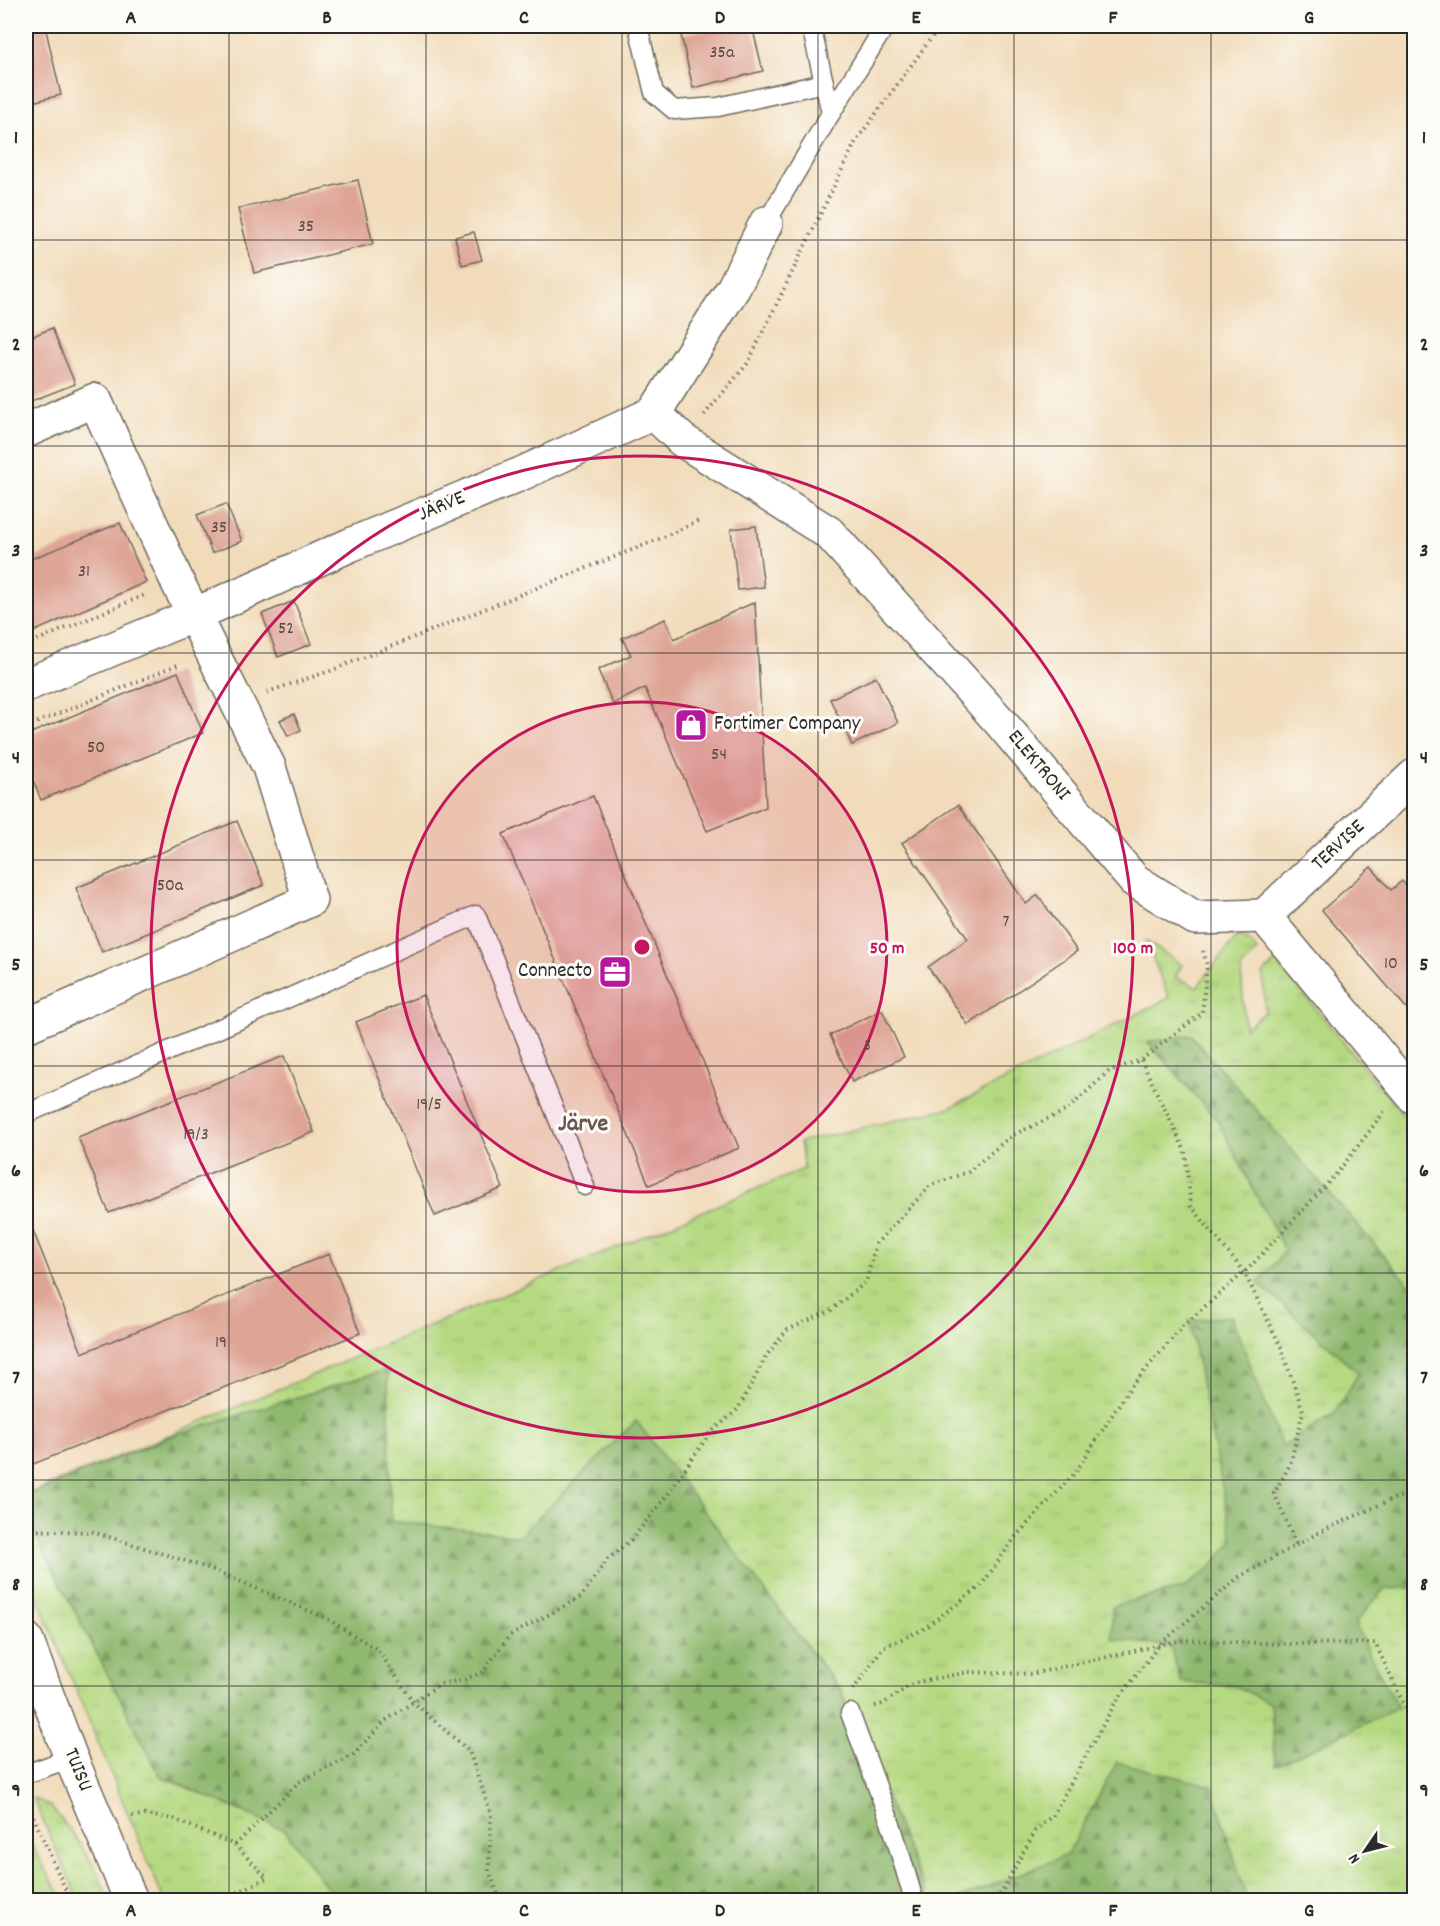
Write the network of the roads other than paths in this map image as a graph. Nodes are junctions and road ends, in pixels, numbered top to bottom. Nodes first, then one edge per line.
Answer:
1 (638, 26) edge
2 (811, 26) edge
3 (885, 26) edge
4 (824, 83) junction
5 (831, 113) junction
6 (766, 223) joint
7 (654, 413) junction
8 (26, 431) edge
9 (194, 615) junction
10 (26, 685) edge
11 (1414, 776) edge
12 (1264, 916) junction
13 (26, 1026) edge
14 (1410, 1091) edge
15 (26, 1114) edge
16 (585, 1185) dead end
17 (29, 1660) edge
18 (850, 1713) road end
19 (71, 1758) junction
20 (26, 1774) edge
21 (131, 1900) edge
22 (914, 1900) edge

1 - 4 lane
2 - 4 lane
3 - 5 lane
4 - 5 lane
5 - 6 lane
6 - 7 street
7 - 9 street, JÄRVE
7 - 12 street, ELEKTRONI
8 - 9 street
9 - 10 street, JÄRVE
9 - 13 street
11 - 12 street, TERVISE
12 - 14 street
15 - 16 lane
17 - 19 street, TUISU
18 - 22 lane
19 - 20 lane
19 - 21 street, TUISU

